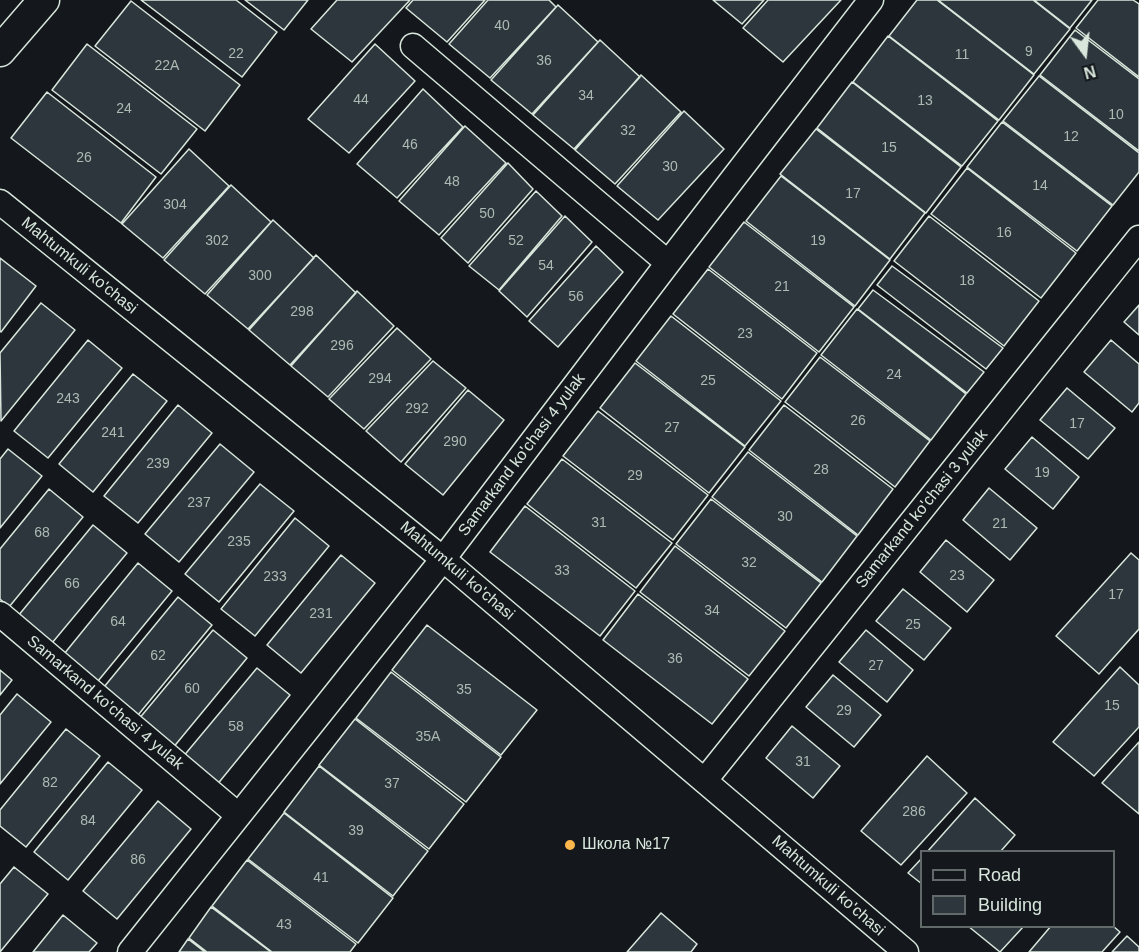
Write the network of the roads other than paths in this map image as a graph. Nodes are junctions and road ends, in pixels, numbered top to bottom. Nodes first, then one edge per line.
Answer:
1 (44, 0) edge
2 (871, 0) edge
3 (412, 46) dead end
4 (0, 51) edge
5 (0, 202) edge
6 (1139, 238) edge
7 (668, 262) junction
8 (443, 559) junction
9 (0, 614) edge
10 (705, 780) junction
11 (238, 815) junction
12 (130, 952) edge
13 (906, 952) edge

1 - 4 street
2 - 7 street, Samarkand ko'chasi 4 yulak
3 - 7 street
5 - 8 street, Mahtumkuli ko'chasi
6 - 10 street, Samarkand ko'chasi 3 yulak
7 - 8 street, Samarkand ko'chasi 4 yulak
8 - 10 street, Mahtumkuli ko'chasi
8 - 11 street, Samarkand ko'chasi 4 yulak
9 - 11 street, Samarkand ko'chasi 4 yulak
10 - 13 street, Mahtumkuli ko'chasi
11 - 12 street, Samarkand ko'chasi 4 yulak

